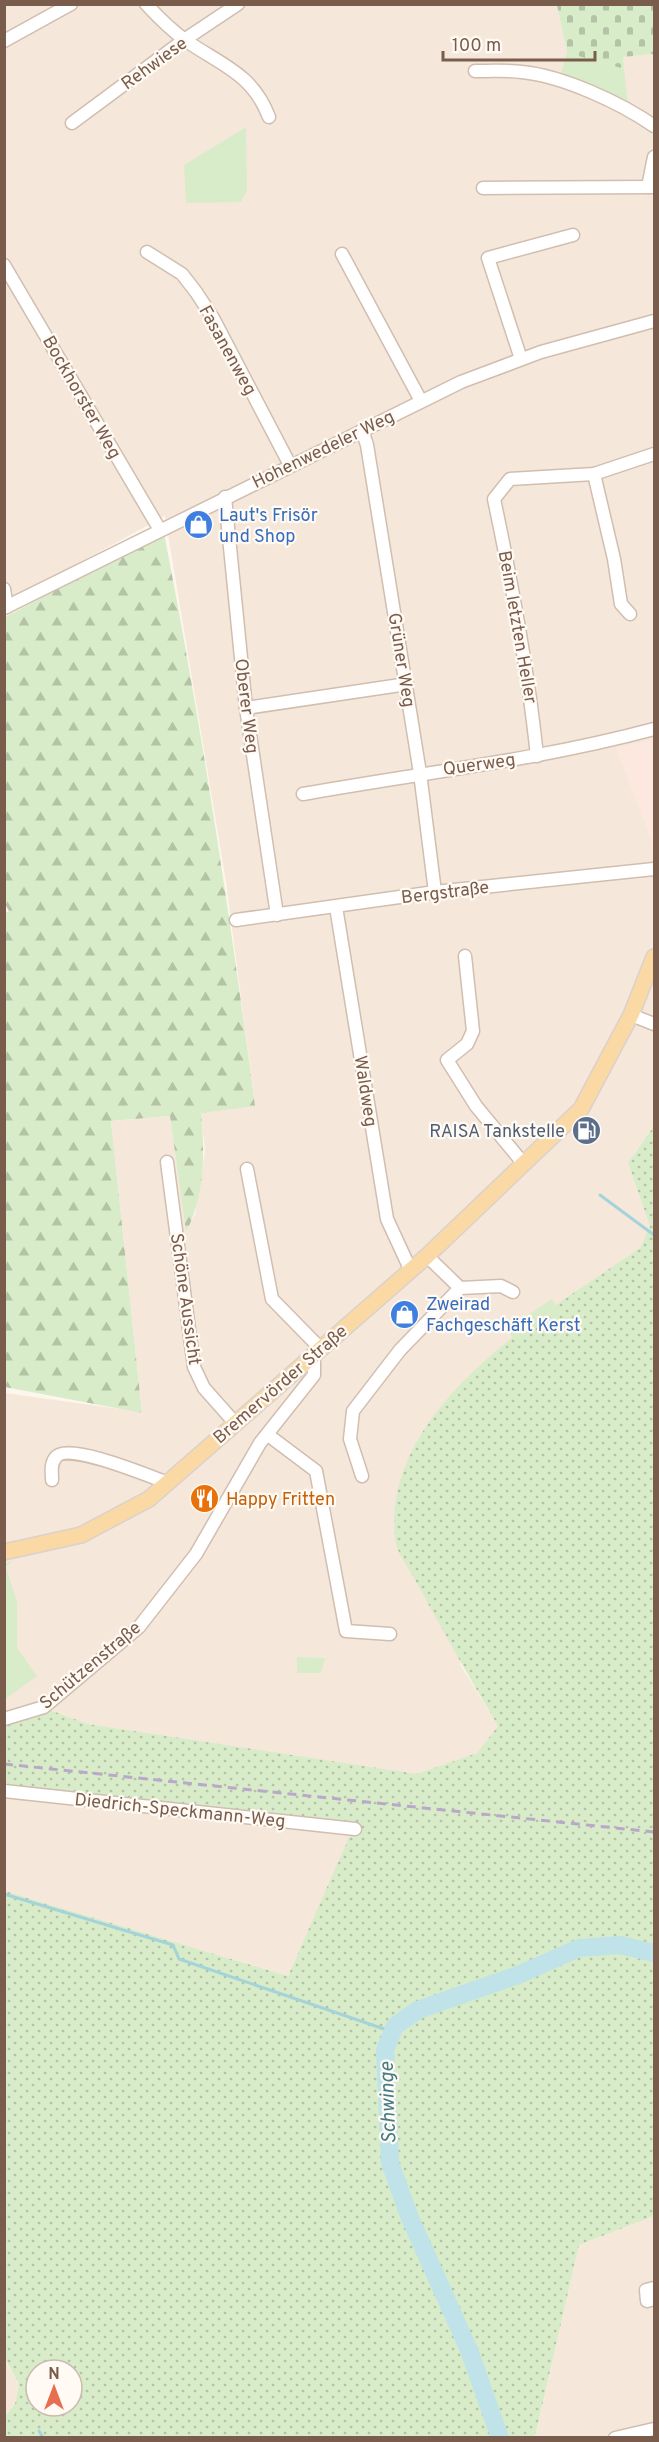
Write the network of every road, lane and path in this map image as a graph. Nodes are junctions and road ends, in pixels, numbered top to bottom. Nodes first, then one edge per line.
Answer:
1 (71, 4) edge
2 (146, 4) edge
3 (238, 4) edge
4 (184, 40) junction
5 (4, 41) edge
6 (475, 71) dead end
7 (269, 117) dead end
8 (72, 123) dead end
9 (654, 126) edge
10 (654, 157) edge
11 (651, 187) edge
12 (483, 188) dead end
13 (573, 235) dead end
14 (147, 252) dead end
15 (342, 254) dead end
16 (4, 265) edge
17 (654, 325) edge
18 (521, 359) junction
19 (421, 401) junction
20 (362, 430) junction
21 (654, 454) edge
22 (290, 465) junction
23 (594, 474) junction
24 (225, 497) junction
25 (159, 530) junction
26 (4, 589) edge
27 (6, 607) edge
28 (630, 614) dead end
29 (406, 684) junction
30 (246, 708) junction
31 (654, 729) edge
32 (537, 756) junction
33 (420, 773) junction
34 (303, 794) dead end
35 (654, 869) edge
36 (435, 892) junction
37 (336, 907) junction
38 (277, 915) junction
39 (236, 920) dead end
40 (465, 956) dead end
41 (654, 957) edge
42 (631, 1015) junction
43 (654, 1024) edge
44 (167, 1161) dead end
45 (523, 1162) junction
46 (247, 1169) dead end
47 (427, 1256) junction
48 (411, 1271) junction
49 (460, 1288) junction
50 (513, 1292) dead end
51 (317, 1351) junction
52 (235, 1423) junction
53 (268, 1436) junction
54 (362, 1476) dead end
55 (52, 1480) dead end
56 (168, 1483) junction
57 (4, 1552) edge
58 (390, 1634) dead end
59 (4, 1719) edge
60 (4, 1791) edge
61 (355, 1828) dead end
62 (654, 2288) edge
63 (654, 2299) edge
64 (654, 2429) edge
65 (615, 2438) edge

1 - 5 street
2 - 4 street
3 - 4 street, Rehwiese
4 - 7 street
4 - 8 street, Rehwiese
6 - 9 street
10 - 11 street
11 - 12 street
13 - 18 street
14 - 22 street, Fasanenweg
15 - 19 street
16 - 25 street, Bockhorster Weg
17 - 18 street, Hohenwedeler Weg
18 - 19 street, Hohenwedeler Weg
19 - 20 street, Hohenwedeler Weg
20 - 22 street, Hohenwedeler Weg
20 - 29 street, Grüner Weg
21 - 23 street
22 - 24 street, Hohenwedeler Weg
23 - 28 street
23 - 32 street, Beim letzten Heller
24 - 25 street, Hohenwedeler Weg
24 - 30 street, Oberer Weg
25 - 27 street, Hohenwedeler Weg
26 - 27 street
29 - 30 street
29 - 33 street, Grüner Weg
30 - 38 street, Oberer Weg
31 - 32 street, Querweg
32 - 33 street, Querweg
33 - 34 street, Querweg
33 - 36 street, Grüner Weg
35 - 36 street, Bergstraße
36 - 37 street, Bergstraße
37 - 38 street, Bergstraße
37 - 48 street, Waldweg
38 - 39 street, Bergstraße
40 - 45 street
41 - 42 main road, Bremervörder Straße
42 - 43 street
42 - 45 main road, Bremervörder Straße
44 - 52 street, Schöne Aussicht
45 - 47 main road, Bremervörder Straße
46 - 51 street
47 - 48 main road, Bremervörder Straße
47 - 49 street
48 - 51 main road, Bremervörder Straße
49 - 50 street
49 - 54 street
51 - 52 main road, Bremervörder Straße
51 - 53 street, Schützenstraße
52 - 56 main road, Bremervörder Straße
53 - 58 street
53 - 59 street, Schützenstraße
55 - 56 street
56 - 57 main road, Bremervörder Straße
60 - 61 street, Diedrich-Speckmann-Weg
62 - 63 street
64 - 65 street

